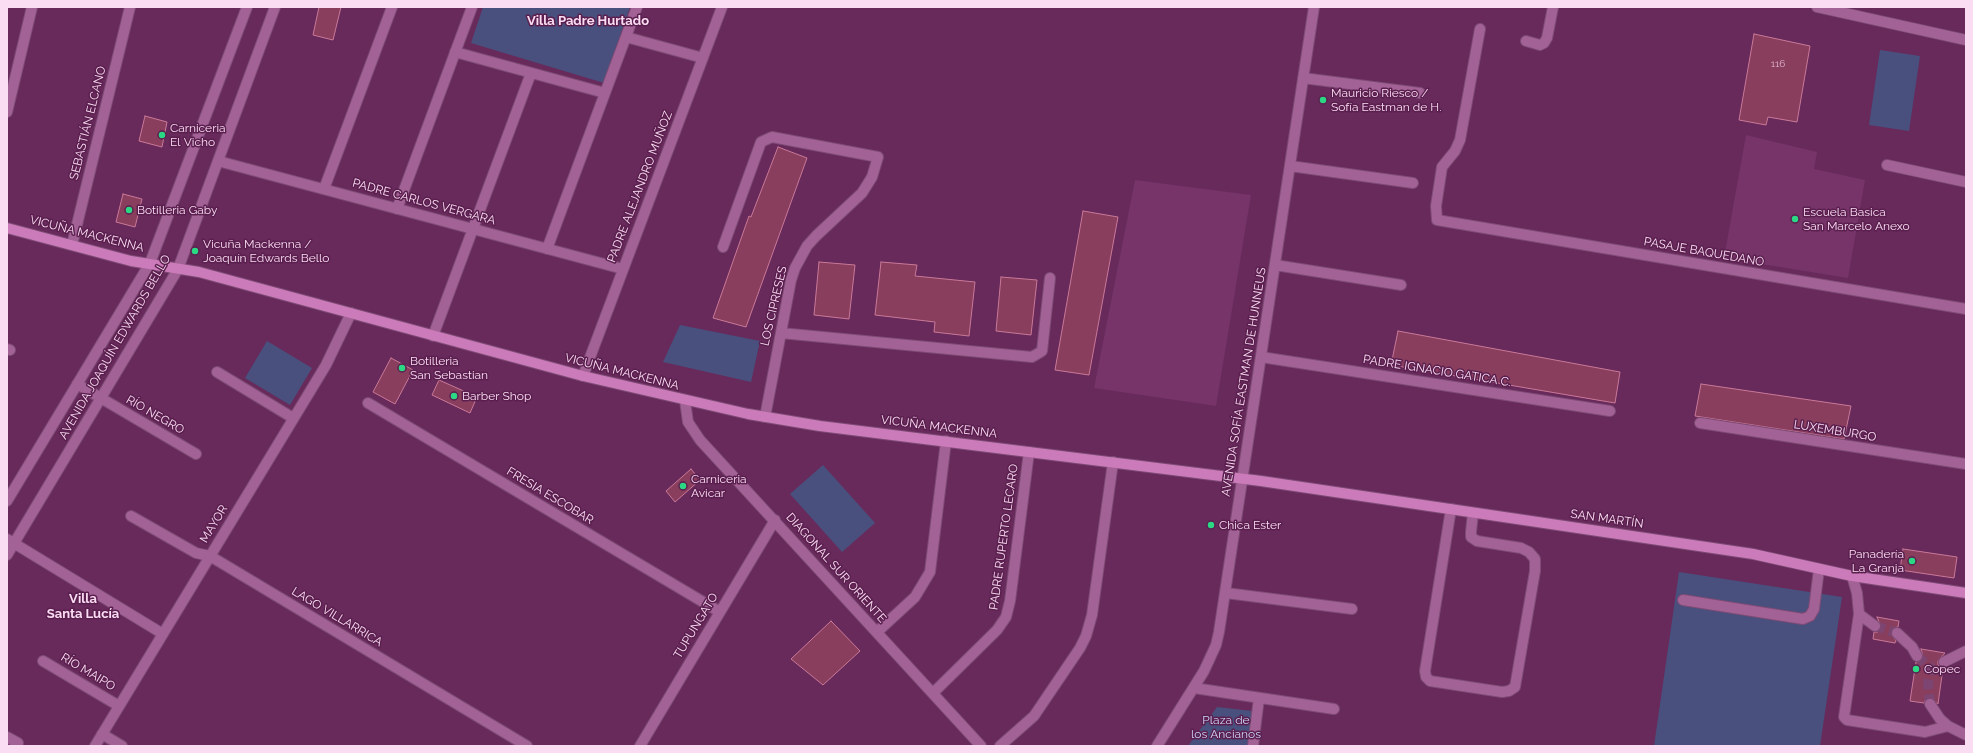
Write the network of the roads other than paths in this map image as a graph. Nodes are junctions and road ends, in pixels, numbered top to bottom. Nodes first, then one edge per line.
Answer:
1 (32, 7) edge
2 (130, 7) edge
3 (247, 7) edge
4 (276, 7) edge
5 (392, 7) edge
6 (472, 7) edge
7 (637, 7) edge
8 (722, 7) edge
9 (1314, 7) edge
10 (1554, 7) edge
11 (1817, 7) edge
12 (1480, 29) dead end
13 (626, 37) junction
14 (1966, 40) edge
15 (1526, 41) dead end
16 (455, 52) junction
17 (702, 58) junction
18 (531, 73) junction
19 (1303, 78) junction
20 (605, 93) junction
21 (1420, 93) dead end
22 (7, 112) edge
23 (218, 160) junction
24 (1887, 165) dead end
25 (1290, 166) junction
26 (1966, 182) edge
27 (1413, 183) dead end
28 (324, 189) junction
29 (397, 209) junction
30 (7, 228) edge
31 (472, 229) junction
32 (72, 245) junction
33 (723, 247) dead end
34 (547, 249) junction
35 (150, 263) junction
36 (1275, 264) junction
37 (178, 269) junction
38 (623, 269) junction
39 (1050, 278) dead end
40 (1401, 285) dead end
41 (1966, 309) edge
42 (351, 313) junction
43 (781, 333) junction
44 (433, 336) junction
45 (1261, 357) junction
46 (217, 372) dead end
47 (583, 376) junction
48 (77, 384) junction
49 (100, 398) junction
50 (684, 400) junction
51 (368, 403) dead end
52 (1610, 411) dead end
53 (765, 417) junction
54 (293, 418) junction
55 (1700, 423) dead end
56 (946, 441) junction
57 (1029, 452) junction
58 (196, 454) dead end
59 (1113, 462) junction
60 (1966, 464) edge
61 (1243, 479) junction
62 (7, 501) edge
63 (1451, 510) junction
64 (1473, 513) junction
65 (131, 516) dead end
66 (775, 520) junction
67 (10, 541) edge
68 (7, 555) edge
69 (210, 556) junction
70 (1819, 569) junction
71 (1852, 576) junction
72 (1966, 593) edge
73 (1226, 594) junction
74 (1683, 600) dead end
75 (1352, 609) dead end
76 (720, 612) junction
77 (1859, 614) junction
78 (1875, 626) tunnel mouth
79 (877, 632) junction
80 (1897, 633) tunnel mouth
81 (163, 634) junction
82 (1966, 651) edge
83 (1917, 656) tunnel mouth
84 (44, 661) dead end
85 (1944, 662) dead end
86 (1194, 688) junction
87 (933, 693) junction
88 (1259, 698) junction
89 (1930, 704) tunnel mouth
90 (119, 706) junction
91 (1334, 709) dead end
92 (1948, 726) junction
93 (102, 734) junction
94 (1966, 735) edge
95 (7, 737) edge
96 (18, 743) dead end
97 (95, 746) edge
98 (122, 746) edge
99 (527, 746) edge
100 (640, 746) edge
101 (981, 746) edge
102 (1000, 746) edge
103 (1157, 746) edge
104 (1253, 746) edge

1 - 22 street
2 - 32 street, SEBASTIÁN ELCANO
3 - 35 street, AVENIDA JOAQUÍN EDWARDS BELLO
4 - 23 street, AVENIDA JOAQUÍN EDWARDS BELLO
5 - 28 street
6 - 16 street
7 - 13 street
8 - 17 street, PADRE ALEJANDRO MUÑOZ
9 - 19 street, AVENIDA SOFÍA EASTMAN DE HUNNEUS
10 - 15 street
11 - 14 street
12 - 41 street, PASAJE BAQUEDANO
13 - 17 street
13 - 20 street
16 - 18 street
16 - 29 street
17 - 38 street, PADRE ALEJANDRO MUÑOZ
18 - 20 street
18 - 31 street
19 - 21 street
19 - 25 street, AVENIDA SOFÍA EASTMAN DE HUNNEUS
20 - 34 street
23 - 28 street, PADRE CARLOS VERGARA
23 - 37 street, AVENIDA JOAQUÍN EDWARDS BELLO
24 - 26 street
25 - 27 street
25 - 36 street, AVENIDA SOFÍA EASTMAN DE HUNNEUS
28 - 29 street, PADRE CARLOS VERGARA
29 - 31 street, PADRE CARLOS VERGARA
30 - 32 main road, VICUÑA MACKENNA
31 - 34 street, PADRE CARLOS VERGARA
31 - 44 street
32 - 35 main road, VICUÑA MACKENNA
33 - 43 street, LOS CIPRESES
34 - 38 street, PADRE CARLOS VERGARA
35 - 37 main road, VICUÑA MACKENNA
35 - 48 street, AVENIDA JOAQUÍN EDWARDS BELLO
36 - 40 street
36 - 45 street, AVENIDA SOFÍA EASTMAN DE HUNNEUS
37 - 42 main road, VICUÑA MACKENNA
37 - 49 street, AVENIDA JOAQUÍN EDWARDS BELLO
38 - 47 street, PADRE ALEJANDRO MUÑOZ
39 - 43 street
42 - 44 main road, VICUÑA MACKENNA
42 - 54 street, MAYOR
43 - 53 street, LOS CIPRESES
44 - 47 main road, VICUÑA MACKENNA
45 - 52 street, PADRE IGNACIO GATICA C.
45 - 61 street, AVENIDA SOFÍA EASTMAN DE HUNNEUS
46 - 54 street
47 - 50 main road, VICUÑA MACKENNA
48 - 49 street, RÍO NEGRO
48 - 62 street, AVENIDA JOAQUÍN EDWARDS BELLO
49 - 58 street, RÍO NEGRO
49 - 67 street, AVENIDA JOAQUÍN EDWARDS BELLO
50 - 53 main road, VICUÑA MACKENNA
50 - 66 street, DIAGONAL SUR ORIENTE
51 - 76 street, FRESIA ESCOBAR
53 - 56 main road, VICUÑA MACKENNA
54 - 69 street, MAYOR
55 - 60 street, LUXEMBURGO
56 - 57 main road, VICUÑA MACKENNA
56 - 79 street
57 - 59 main road, VICUÑA MACKENNA
57 - 87 street, PADRE RUPERTO LECARO
59 - 61 main road, VICUÑA MACKENNA
59 - 102 street
61 - 63 main road, SAN MARTÍN
61 - 73 street, AVENIDA SOFÍA EASTMAN DE HUNNEUS
63 - 64 main road, SAN MARTÍN
63 - 64 street
64 - 70 main road, SAN MARTÍN
65 - 69 street, LAGO VILLARRICA
66 - 76 street, TUPUNGATO
66 - 79 street, DIAGONAL SUR ORIENTE
67 - 68 street, AVENIDA JOAQUÍN EDWARDS BELLO
67 - 81 street
69 - 81 street, MAYOR
69 - 99 street, LAGO VILLARRICA
70 - 71 main road, SAN MARTÍN
70 - 74 street
71 - 72 main road, SAN MARTÍN
71 - 77 street
73 - 75 street
73 - 86 street, AVENIDA SOFÍA EASTMAN DE HUNNEUS
76 - 100 street, TUPUNGATO
77 - 78 street
77 - 92 street
79 - 87 street, DIAGONAL SUR ORIENTE
80 - 83 street
81 - 90 street, MAYOR
82 - 85 street
84 - 90 street, RÍO MAIPO
86 - 88 street
86 - 103 street, AVENIDA SOFÍA EASTMAN DE HUNNEUS
87 - 101 street, DIAGONAL SUR ORIENTE
88 - 91 street
88 - 104 street
89 - 92 street
90 - 93 street, MAYOR
92 - 94 street
93 - 97 street, MAYOR
93 - 98 street
95 - 96 street

